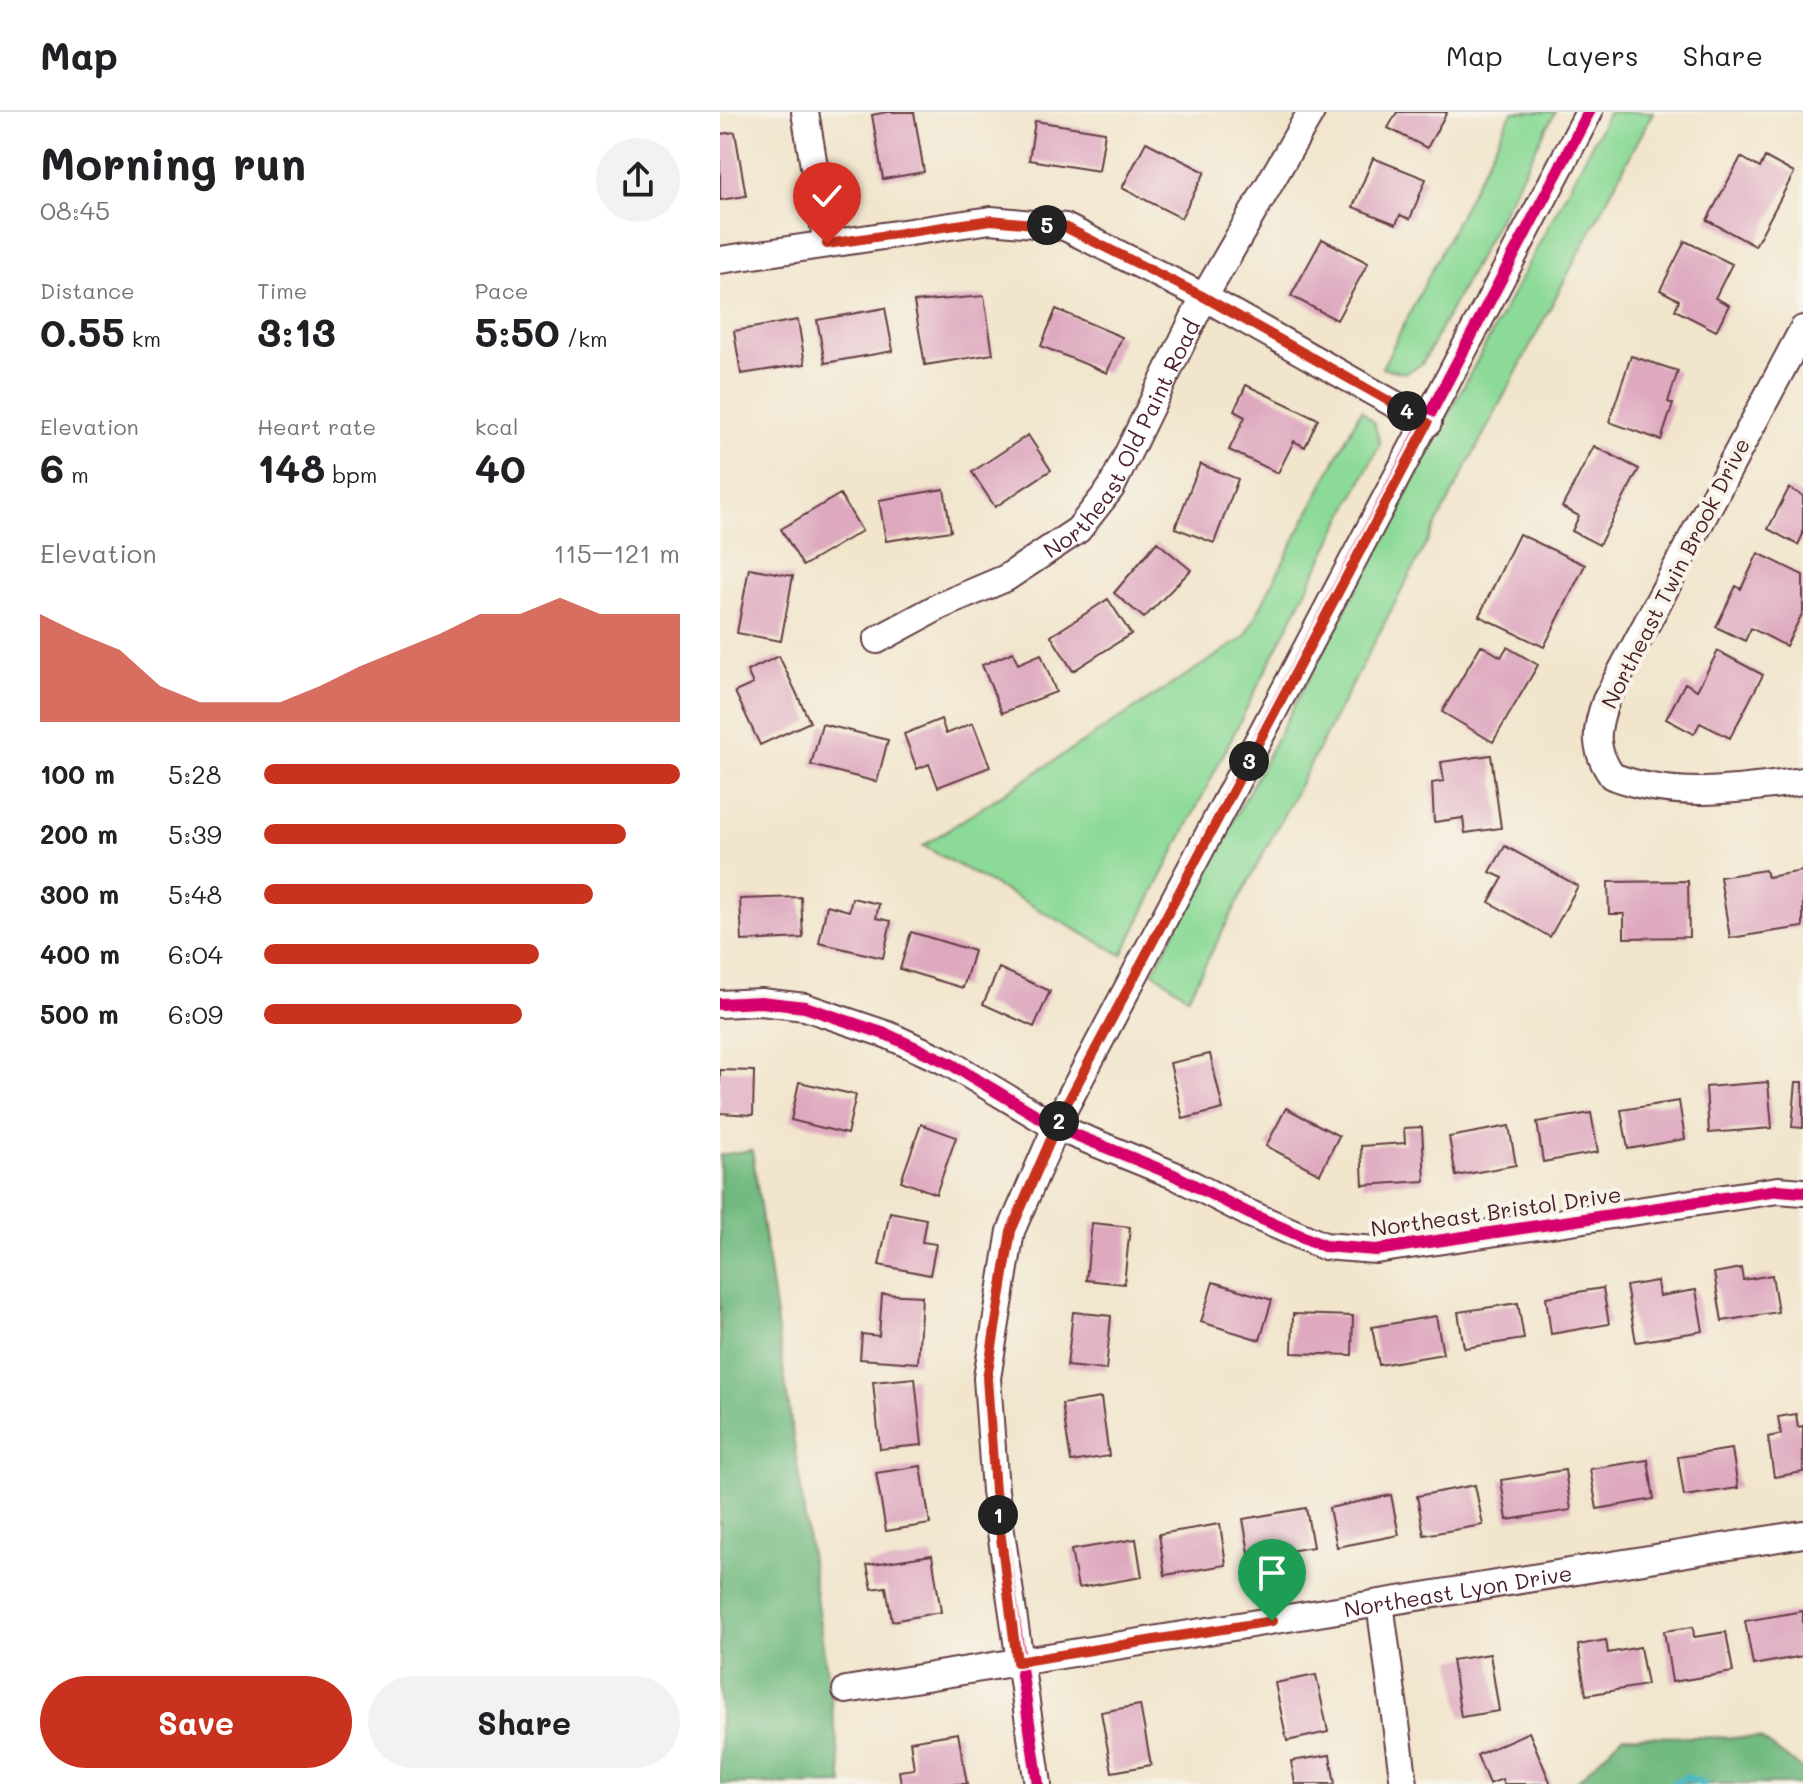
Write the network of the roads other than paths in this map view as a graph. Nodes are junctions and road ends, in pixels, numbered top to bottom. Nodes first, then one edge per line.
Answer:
1 (805, 112) edge
2 (1311, 112) edge
3 (1589, 112) edge
4 (827, 244) junction
5 (720, 260) edge
6 (1204, 297) junction
7 (1803, 329) edge
8 (1428, 423) junction
9 (877, 640) dead end
10 (1803, 781) edge
11 (720, 1004) edge
12 (1056, 1127) junction
13 (1803, 1192) edge
14 (1803, 1534) edge
15 (1380, 1603) junction
16 (1017, 1662) junction
17 (846, 1690) dead end
18 (1038, 1784) edge
19 (1404, 1784) edge

1 - 4 street
2 - 6 street, Northeast Old Paint Road
3 - 8 street
4 - 5 street
4 - 6 street
6 - 8 street
6 - 9 street, Northeast Old Paint Road
7 - 10 street, Northeast Twin Brook Drive
8 - 12 street
11 - 12 street, Northeast Bristol Drive
12 - 13 street, Northeast Bristol Drive
12 - 16 street
14 - 15 street, Northeast Lyon Drive
15 - 16 street, Northeast Lyon Drive
15 - 19 street
16 - 17 street, Northeast Lyon Drive
16 - 18 street

